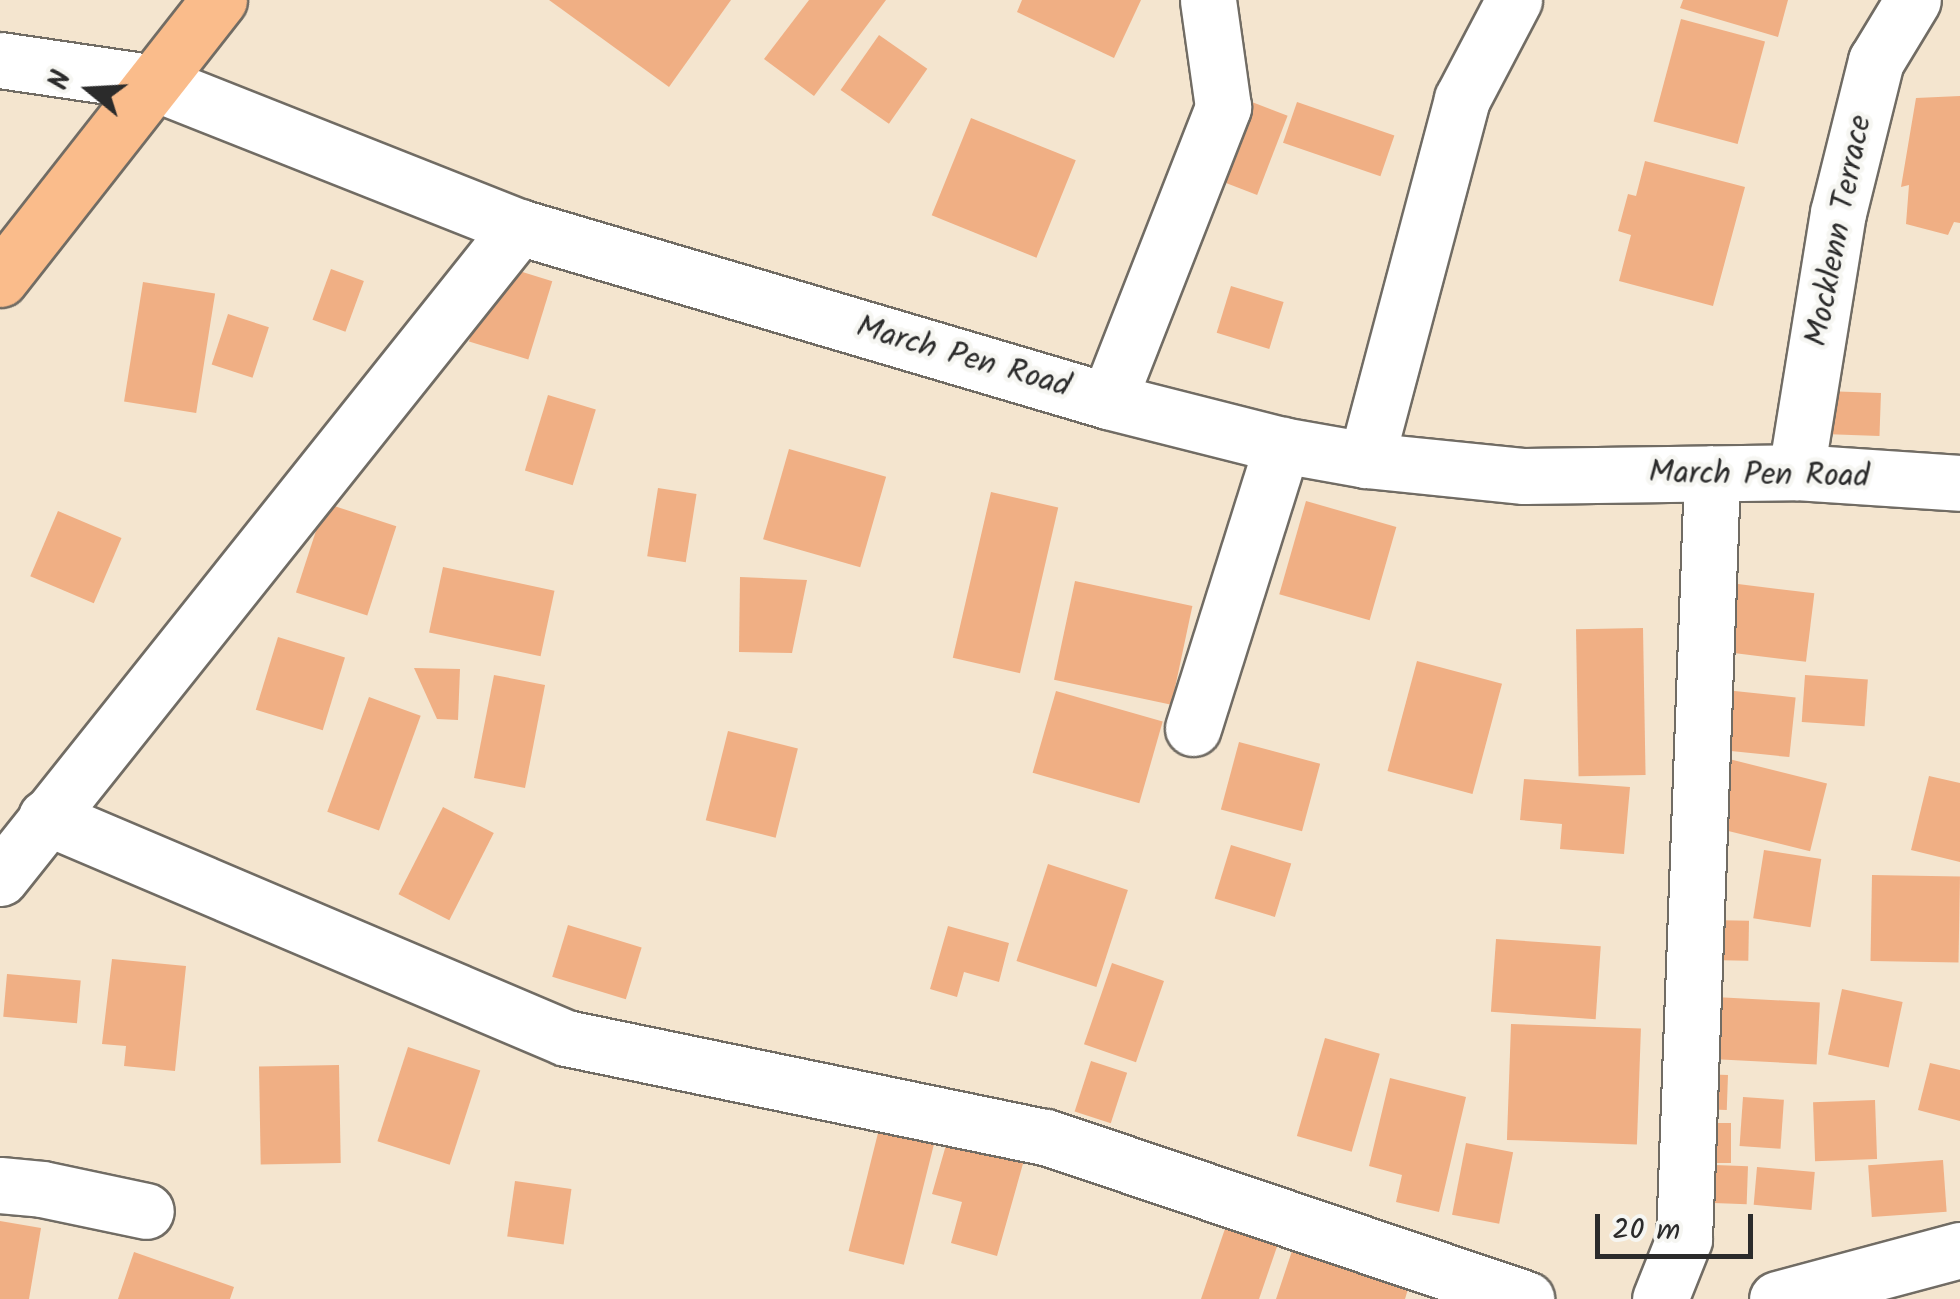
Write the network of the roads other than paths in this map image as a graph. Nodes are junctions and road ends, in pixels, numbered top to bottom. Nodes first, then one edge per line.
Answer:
1 (219, 0) edge
2 (1208, 0) edge
3 (1514, 0) edge
4 (1913, 0) edge
5 (0, 60) edge
6 (155, 83) junction
7 (519, 227) junction
8 (0, 279) edge
9 (1108, 401) junction
10 (1282, 445) junction
11 (1366, 460) junction
12 (1796, 472) junction
13 (1712, 474) junction
14 (1960, 483) edge
15 (1193, 728) dead end
16 (46, 816) junction
17 (0, 878) edge
18 (0, 1185) edge
19 (146, 1211) dead end
20 (1960, 1250) edge
21 (1526, 1299) edge
22 (1660, 1299) edge
23 (1777, 1299) edge

1 - 6 main road
2 - 9 street
3 - 11 street
4 - 12 street, Mocklenn Terrace
5 - 6 street, March Pen Road
6 - 7 street, March Pen Road
6 - 8 main road
7 - 9 street, March Pen Road
7 - 16 street
9 - 10 street, March Pen Road
10 - 11 street, March Pen Road
10 - 15 street
11 - 13 street, March Pen Road
12 - 13 street, March Pen Road
12 - 14 street, March Pen Road
13 - 22 street
16 - 17 street
16 - 21 street
18 - 19 street
20 - 23 street

